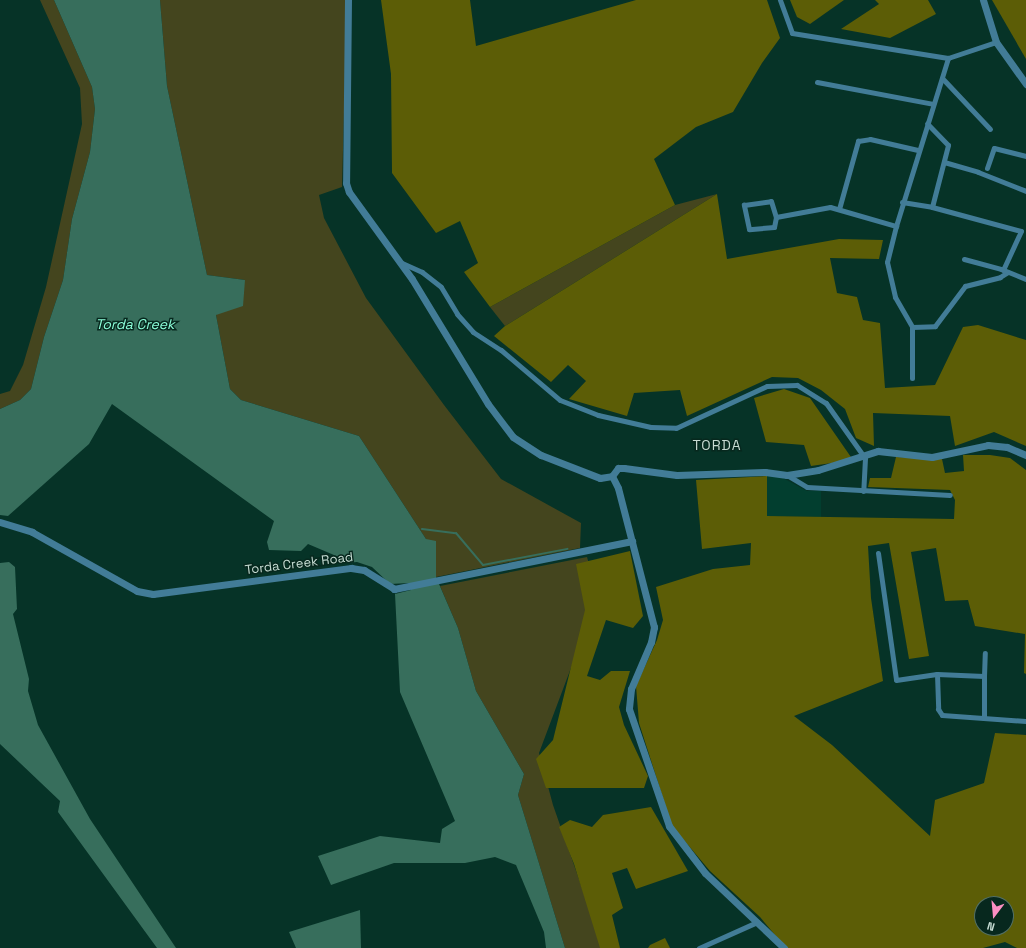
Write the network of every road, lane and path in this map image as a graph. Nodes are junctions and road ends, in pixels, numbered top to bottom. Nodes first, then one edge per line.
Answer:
1 (348, 0) edge
2 (780, 0) edge
3 (983, 0) edge
4 (996, 42) junction
5 (948, 58) junction
6 (942, 78) junction
7 (817, 82) dead end
8 (1026, 84) edge
9 (933, 104) junction
10 (927, 123) junction
11 (990, 129) dead end
12 (918, 150) junction
13 (1026, 156) edge
14 (944, 162) junction
15 (987, 168) dead end
16 (1026, 191) edge
17 (902, 202) junction
18 (932, 207) junction
19 (839, 209) junction
20 (776, 217) junction
21 (896, 226) junction
22 (964, 259) dead end
23 (401, 263) junction
24 (1005, 271) junction
25 (1026, 279) edge
26 (912, 327) junction
27 (912, 378) dead end
28 (1026, 455) edge
29 (865, 458) junction
30 (787, 475) junction
31 (612, 476) junction
32 (863, 491) junction
33 (950, 495) dead end
34 (0, 522) edge
35 (632, 541) junction
36 (878, 553) dead end
37 (984, 653) dead end
38 (938, 674) junction
39 (984, 676) junction
40 (984, 718) junction
41 (1026, 721) edge
42 (757, 922) junction
43 (699, 948) edge
44 (784, 948) edge

1 - 23 street
2 - 5 street
3 - 4 street
4 - 5 street
4 - 8 street
5 - 6 street
6 - 9 street
6 - 11 street
7 - 9 street
9 - 10 street
10 - 12 street
10 - 14 street
12 - 17 street
12 - 19 street
13 - 15 street
14 - 16 street
14 - 18 street
17 - 18 street
17 - 21 street
18 - 24 street
19 - 20 street
19 - 21 street
20 - 20 street
21 - 26 street
22 - 24 street
23 - 29 street
23 - 31 street
24 - 25 street
24 - 26 street
26 - 27 street
28 - 29 street
29 - 30 street
29 - 32 street
30 - 31 street
30 - 32 street
31 - 35 street
32 - 33 street
34 - 35 street, Torda Creek Road
35 - 42 street
36 - 38 street
37 - 39 street
38 - 39 street
38 - 40 street
39 - 40 street
40 - 41 street
42 - 43 street
42 - 44 street

